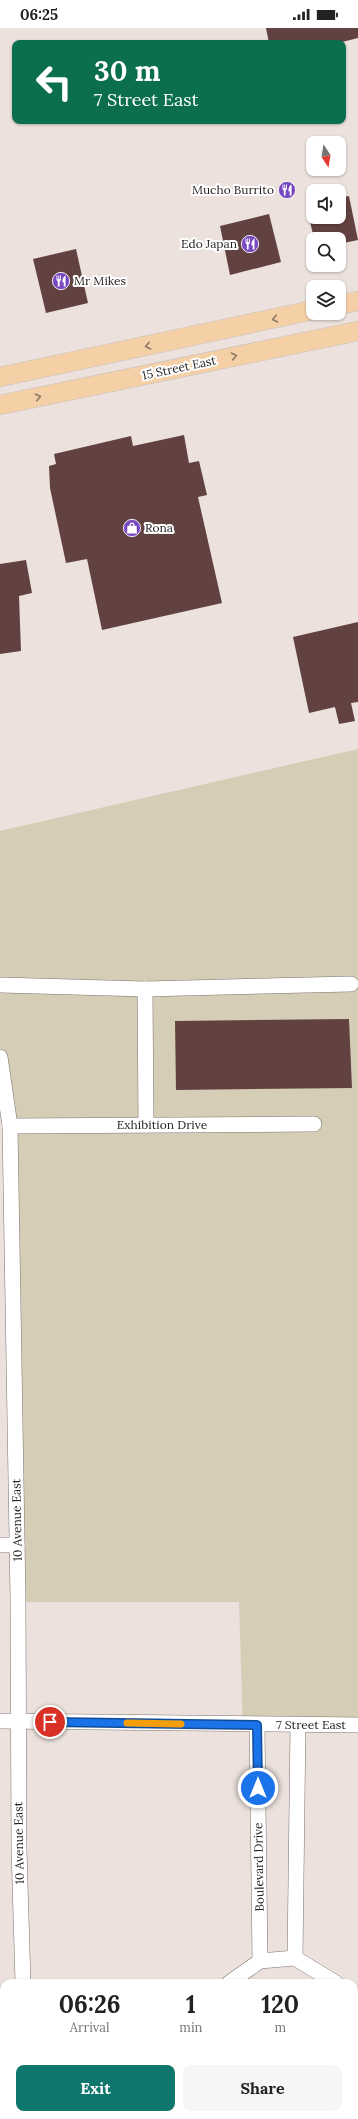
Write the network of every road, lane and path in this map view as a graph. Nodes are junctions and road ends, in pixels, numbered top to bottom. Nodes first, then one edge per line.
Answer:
1 (358, 301) edge
2 (346, 304) edge
3 (306, 311) edge
4 (358, 331) edge
5 (0, 377) edge
6 (0, 405) edge
7 (351, 984) dead end
8 (0, 985) edge
9 (145, 989) junction
10 (0, 1057) edge
11 (314, 1124) dead end
12 (146, 1125) junction
13 (10, 1126) junction
14 (0, 1544) edge
15 (17, 1545) junction
16 (0, 1721) edge
17 (18, 1722) junction
18 (257, 1725) junction
19 (298, 1725) junction
20 (358, 1725) edge
21 (295, 1958) junction
22 (260, 1961) junction
23 (23, 1979) edge
24 (235, 1979) edge
25 (329, 1979) edge

1 - 2 main road
3 -> 5 main road
6 -> 4 main road, 15 Street East
7 - 9 street
8 - 9 street
9 - 12 street
10 - 13 street, 10 Avenue East
11 - 12 street, Exhibition Drive
12 - 13 street, Exhibition Drive
13 - 15 street, 10 Avenue East
14 - 15 street
15 - 17 street, 10 Avenue East
16 - 17 street, 7 Street East
17 - 18 street, 7 Street East
17 - 23 street, 10 Avenue East
18 - 19 street, 7 Street East
18 - 22 street, Boulevard Drive
19 - 20 street, 7 Street East
19 - 21 street
21 - 22 street
21 - 25 street
22 - 24 street

